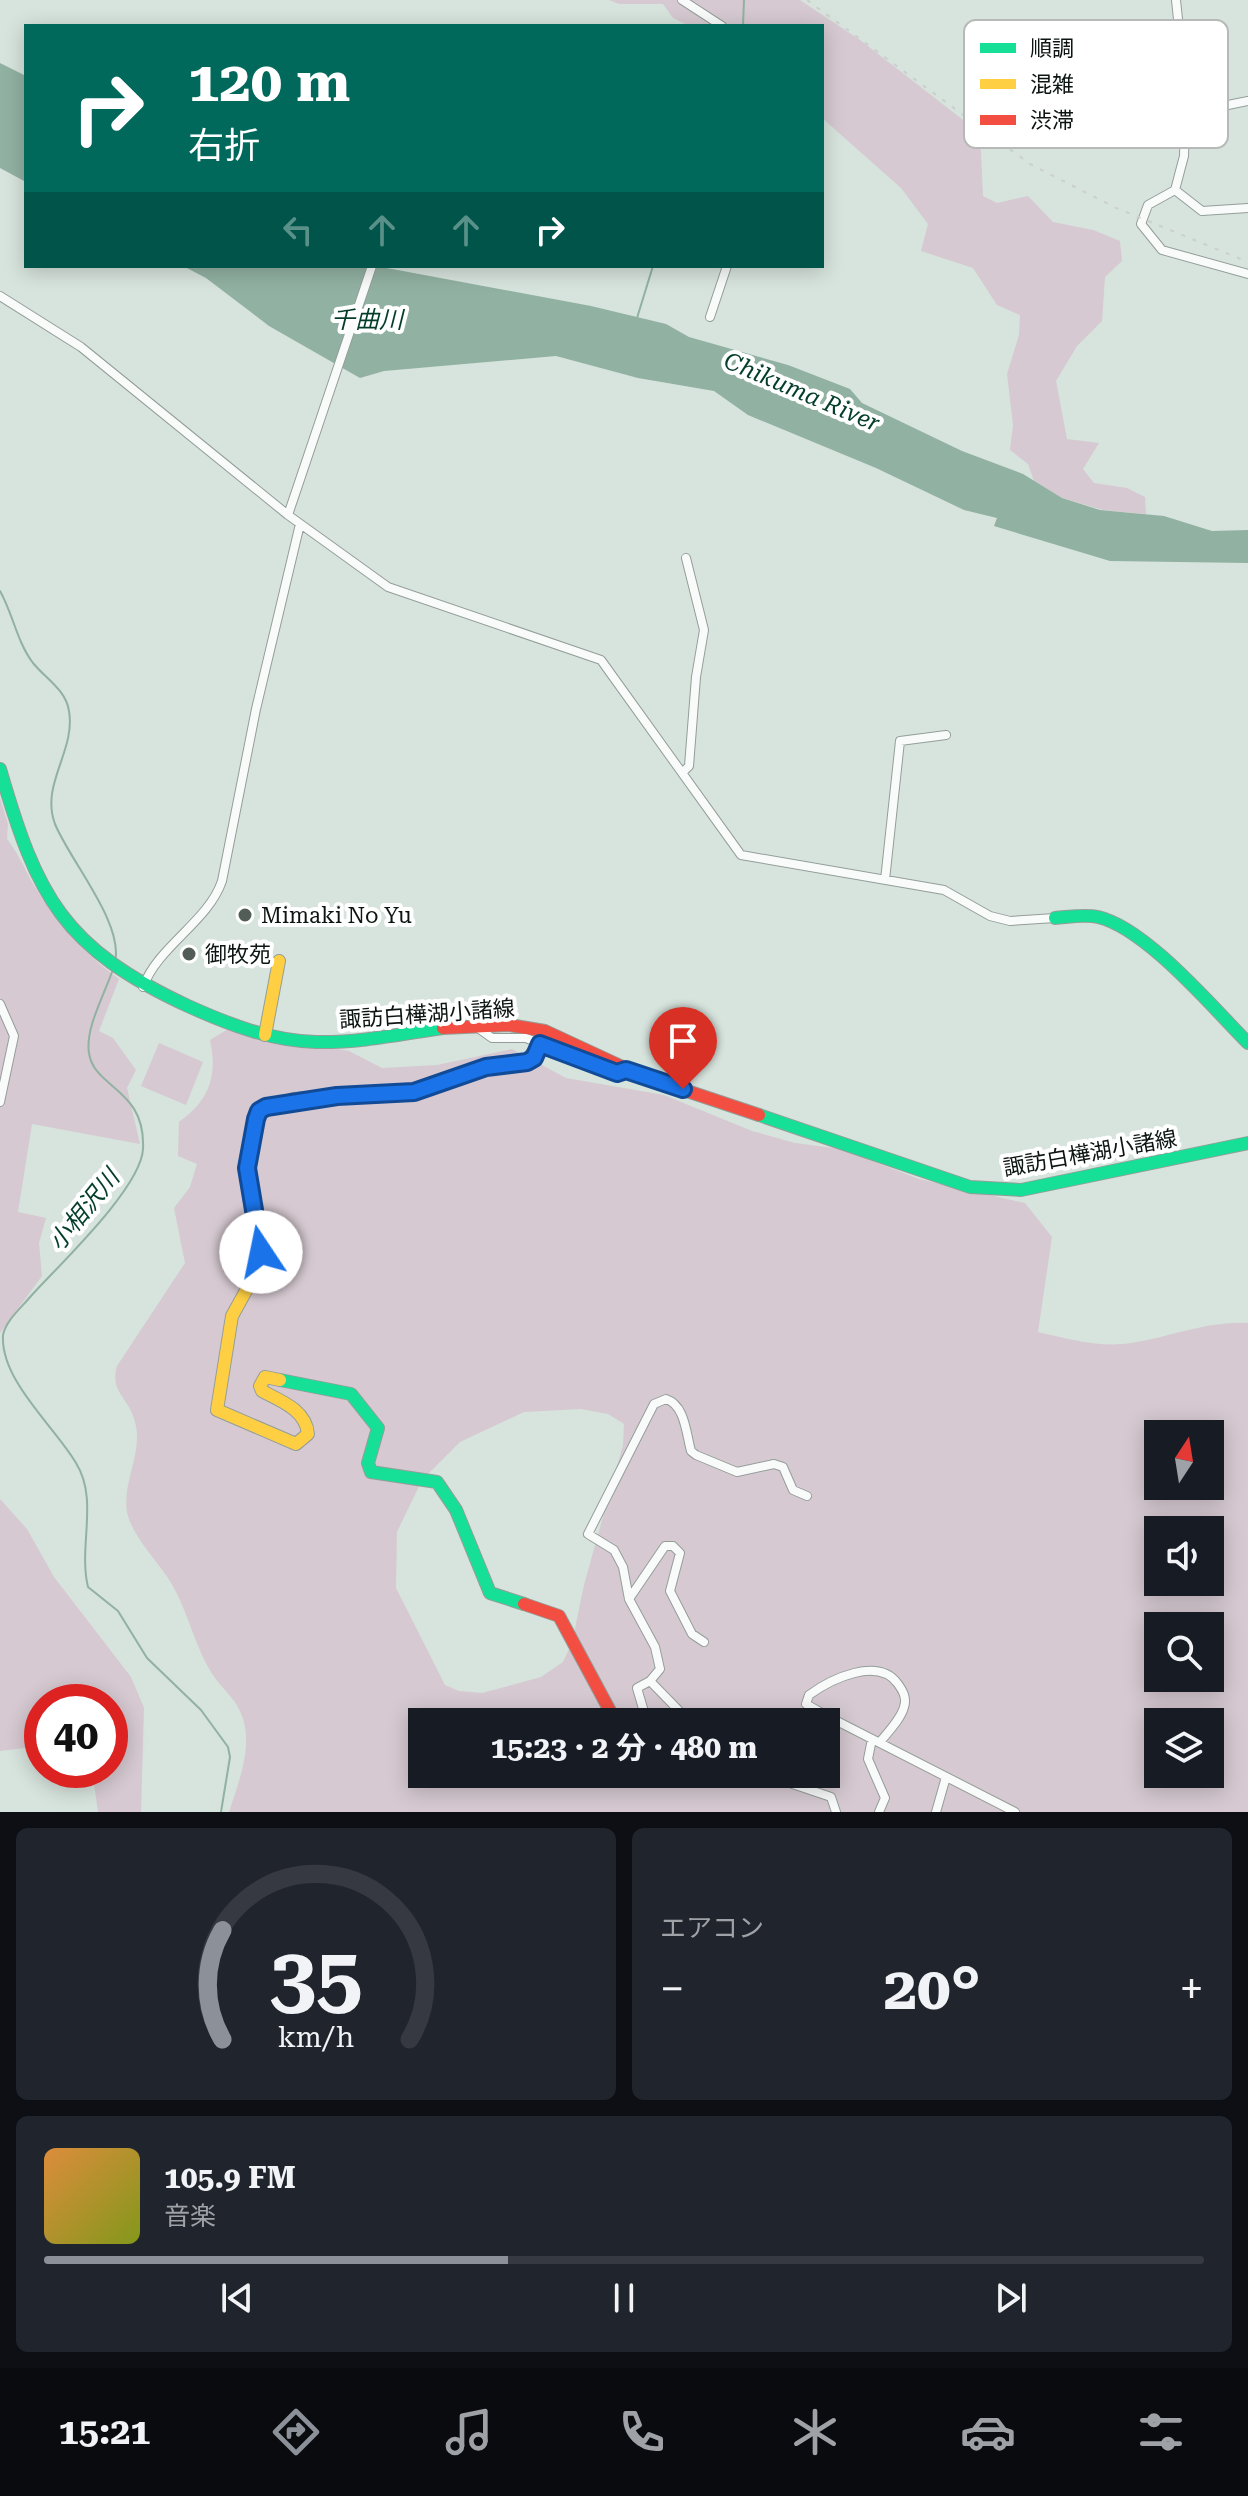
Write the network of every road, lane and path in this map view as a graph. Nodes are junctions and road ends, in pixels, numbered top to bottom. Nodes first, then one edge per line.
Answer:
1 (682, 0) edge
2 (1176, 0) edge
3 (1178, 20) edge
4 (719, 24) edge
5 (1248, 101) edge
6 (1228, 105) edge
7 (1184, 148) edge
8 (1175, 190) junction
9 (1248, 208) edge
10 (371, 268) edge
11 (726, 268) edge
12 (1248, 274) edge
13 (0, 296) edge
14 (710, 317) dead end
15 (288, 515) junction
16 (300, 524) junction
17 (686, 558) dead end
18 (946, 735) dead end
19 (0, 769) edge
20 (683, 772) junction
21 (885, 880) junction
22 (1055, 918) joint
23 (279, 961) dead end
24 (143, 987) junction
25 (0, 1004) edge
26 (478, 1028) junction
27 (265, 1035) junction
28 (1248, 1043) edge
29 (540, 1044) junction
30 (626, 1070) junction
31 (0, 1102) edge
32 (1248, 1143) edge
33 (807, 1496) dead end
34 (629, 1599) junction
35 (704, 1642) dead end
36 (650, 1681) junction
37 (608, 1708) edge
38 (643, 1708) edge
39 (676, 1708) edge
40 (876, 1741) junction
41 (946, 1777) junction
42 (804, 1788) edge
43 (836, 1812) edge
44 (879, 1812) edge
45 (936, 1812) edge
46 (1015, 1812) edge

1 - 4 street
2 - 3 street
5 - 6 street
7 - 8 street
8 - 9 street
8 - 12 street
10 - 15 street
11 - 14 street
13 - 15 street
15 - 16 street
16 - 20 street
16 - 24 street
17 - 20 street
18 - 21 street
19 - 24 street, 諏訪白樺湖小諸線
20 - 21 street
21 - 22 street
22 - 28 street
23 - 27 street
24 - 27 street, 諏訪白樺湖小諸線
25 - 31 street
26 - 27 street, 諏訪白樺湖小諸線
26 - 29 street
26 - 30 street, 諏訪白樺湖小諸線
29 - 30 street
29 - 37 street
30 - 32 street, 諏訪白樺湖小諸線
33 - 34 street
34 - 35 street
34 - 36 street
36 - 38 street
36 - 39 street
40 - 40 street
40 - 41 street
40 - 44 street
41 - 45 street
41 - 46 street
42 - 43 street

